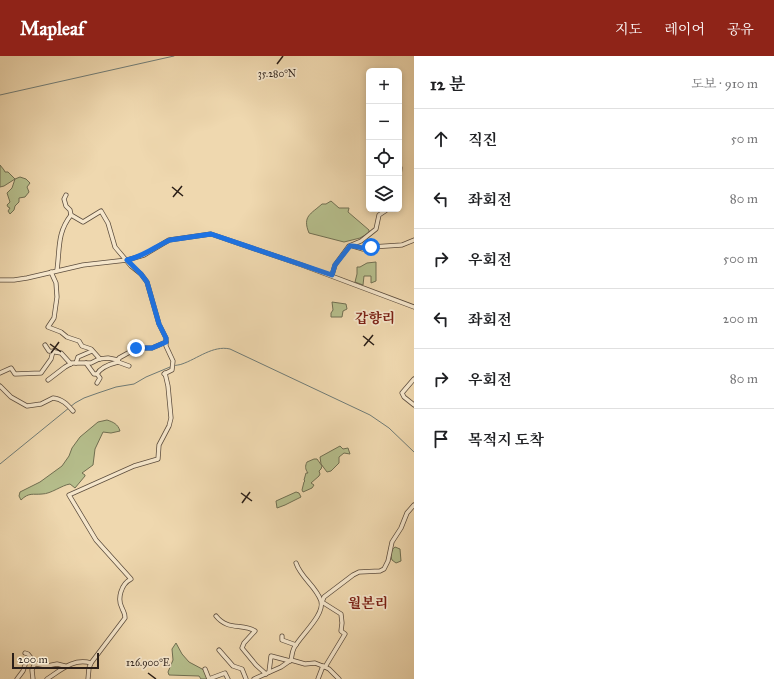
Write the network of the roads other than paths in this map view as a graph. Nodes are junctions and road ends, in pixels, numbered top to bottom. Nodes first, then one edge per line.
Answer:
1 (66, 195) dead end
2 (384, 212) edge
3 (71, 215) junction
4 (414, 240) edge
5 (353, 246) junction
6 (127, 260) junction
7 (57, 270) junction
8 (51, 272) junction
9 (332, 275) junction
10 (0, 280) edge
11 (414, 307) edge
12 (166, 342) junction
13 (45, 345) dead end
14 (53, 351) junction
15 (92, 351) junction
16 (100, 359) junction
17 (118, 361) junction
18 (76, 363) junction
19 (86, 363) junction
20 (71, 364) junction
21 (129, 366) dead end
22 (0, 373) edge
23 (97, 374) junction
24 (414, 379) edge
25 (48, 380) dead end
26 (97, 383) dead end
27 (0, 386) edge
28 (414, 405) edge
29 (72, 411) dead end
30 (414, 505) edge
31 (296, 563) dead end
32 (322, 602) junction
33 (216, 616) dead end
34 (282, 636) dead end
35 (296, 645) junction
36 (219, 650) dead end
37 (25, 653) dead end
38 (291, 660) junction
39 (26, 662) dead end
40 (35, 663) junction
41 (91, 663) junction
42 (65, 666) junction
43 (324, 666) junction
44 (205, 669) dead end
45 (23, 670) junction
46 (32, 672) junction
47 (268, 673) junction
48 (17, 679) edge
49 (33, 679) edge
50 (47, 679) edge
51 (88, 679) edge
52 (209, 679) edge
53 (228, 679) edge
54 (246, 679) edge
55 (254, 679) edge
56 (318, 679) edge
57 (338, 679) edge

1 - 3 street
2 - 5 street
3 - 6 street
3 - 7 street
4 - 5 street
5 - 9 street
6 - 7 street
6 - 9 street
6 - 12 street
7 - 8 street
8 - 10 street
8 - 15 street
9 - 11 street
12 - 17 street
12 - 41 street
13 - 14 street
14 - 20 street
14 - 22 street
15 - 16 street
15 - 18 street
16 - 17 street
16 - 19 street
17 - 21 street
17 - 23 street
18 - 19 street
18 - 20 street
19 - 23 street
20 - 25 street
23 - 26 street
24 - 28 street
27 - 29 street
30 - 32 street
31 - 32 street
32 - 35 street
32 - 43 street
33 - 47 street
34 - 35 street
35 - 38 street
36 - 54 street
37 - 40 street
38 - 43 street
38 - 47 street
38 - 47 street
39 - 45 street
40 - 42 street
40 - 46 street
41 - 42 street
41 - 51 street
42 - 50 street
43 - 56 street
43 - 57 street
44 - 52 street
45 - 46 street
45 - 48 street
46 - 49 street
47 - 55 street
52 - 53 street

